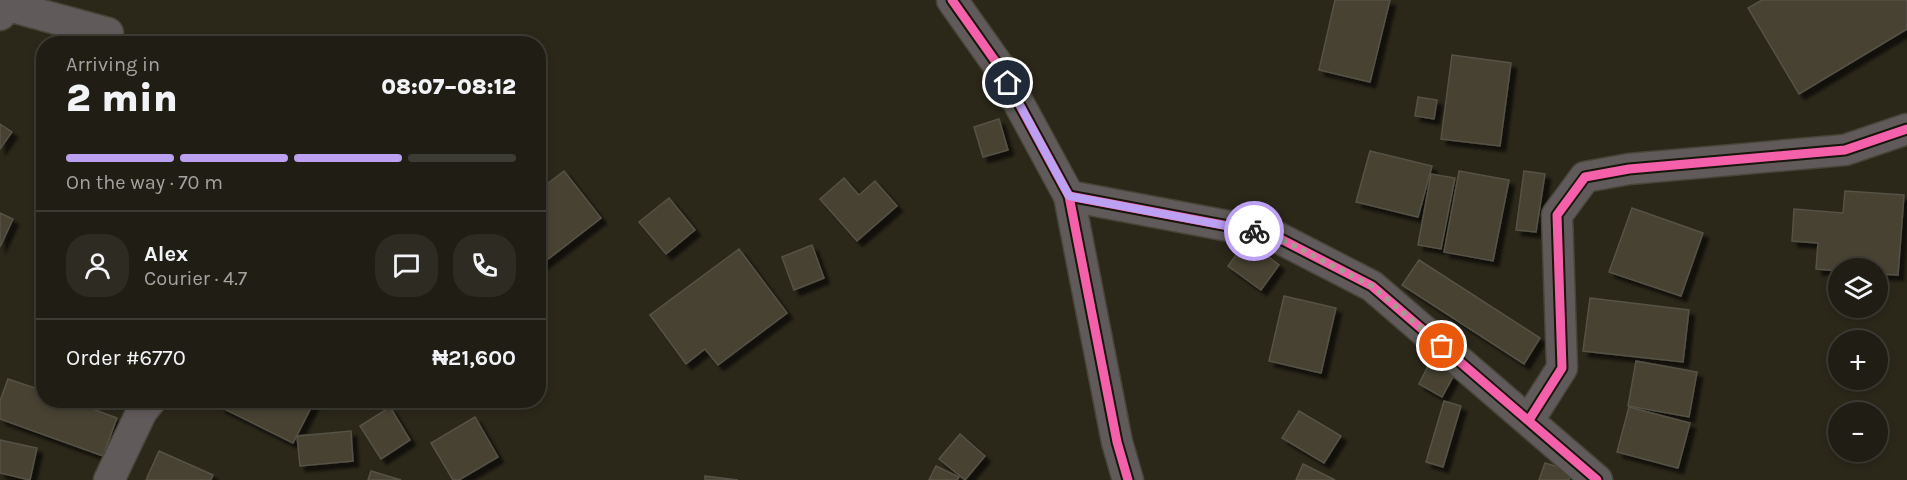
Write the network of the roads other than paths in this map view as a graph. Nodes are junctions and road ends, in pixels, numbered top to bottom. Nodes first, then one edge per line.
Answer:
1 (952, 0) edge
2 (0, 15) edge
3 (108, 33) dead end
4 (1907, 129) edge
5 (1069, 196) junction
6 (144, 408) edge
7 (1529, 420) junction
8 (109, 480) edge
9 (1128, 480) edge
10 (1597, 480) edge

1 - 5 street
2 - 3 street
4 - 7 street
5 - 7 street
5 - 9 street
6 - 8 street
7 - 10 street

